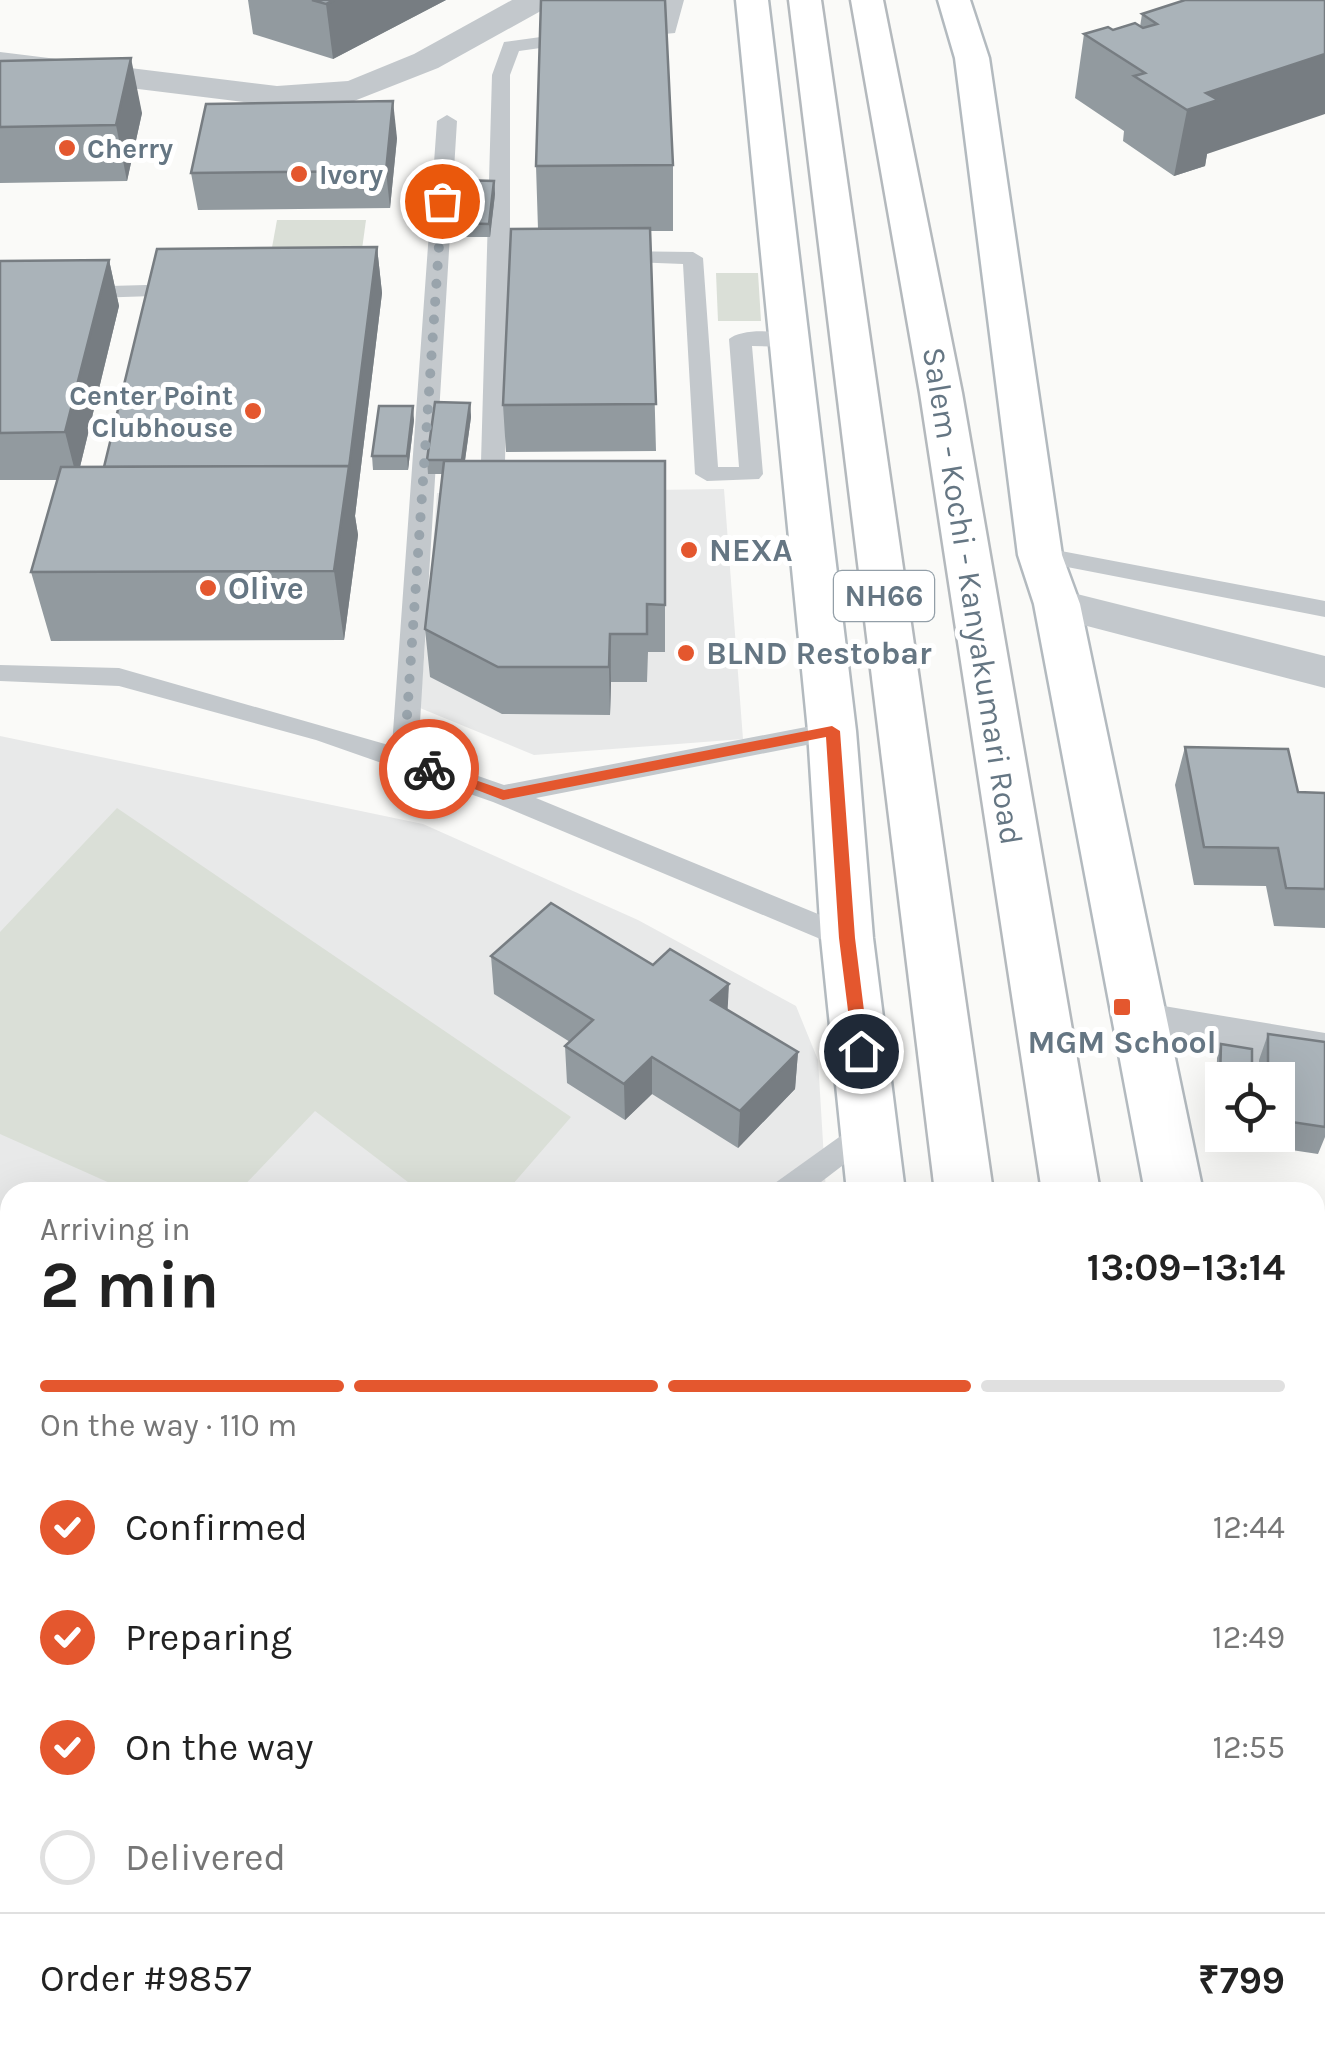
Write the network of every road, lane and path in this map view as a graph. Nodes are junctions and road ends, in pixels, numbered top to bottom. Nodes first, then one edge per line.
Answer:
1 (536, 0) edge
2 (675, 0) edge
3 (752, 0) edge
4 (805, 0) edge
5 (868, 0) edge
6 (954, 0) edge
7 (0, 62) edge
8 (447, 121) dead end
9 (500, 257) junction
10 (146, 291) edge
11 (0, 295) edge
12 (786, 340) junction
13 (493, 462) edge
14 (1040, 555) junction
15 (1057, 604) junction
16 (1325, 609) edge
17 (1325, 672) edge
18 (0, 673) edge
19 (832, 731) junction
20 (404, 760) junction
21 (503, 795) junction
22 (847, 938) junction
23 (1140, 1023) junction
24 (1325, 1054) edge
25 (870, 1126) junction
26 (799, 1182) edge
27 (875, 1182) edge
28 (963, 1182) edge
29 (1068, 1182) edge
30 (1172, 1182) edge

1 - 7 street
2 - 9 lane
3 - 12 main road
4 - 28 main road, NH66
5 - 29 main road, Salem - Kochi - Kanyakumari Road / NH66
6 - 14 main road
8 - 20 lane
9 - 12 lane
9 - 13 lane
10 - 11 lane
12 - 19 main road
14 - 15 main road
14 - 16 lane
15 - 17 street
15 - 23 main road
18 - 20 lane
19 - 21 lane
19 - 22 main road
20 - 21 lane
21 - 22 lane
22 - 25 main road
23 - 24 street
23 - 30 main road
25 - 26 lane
25 - 27 main road

